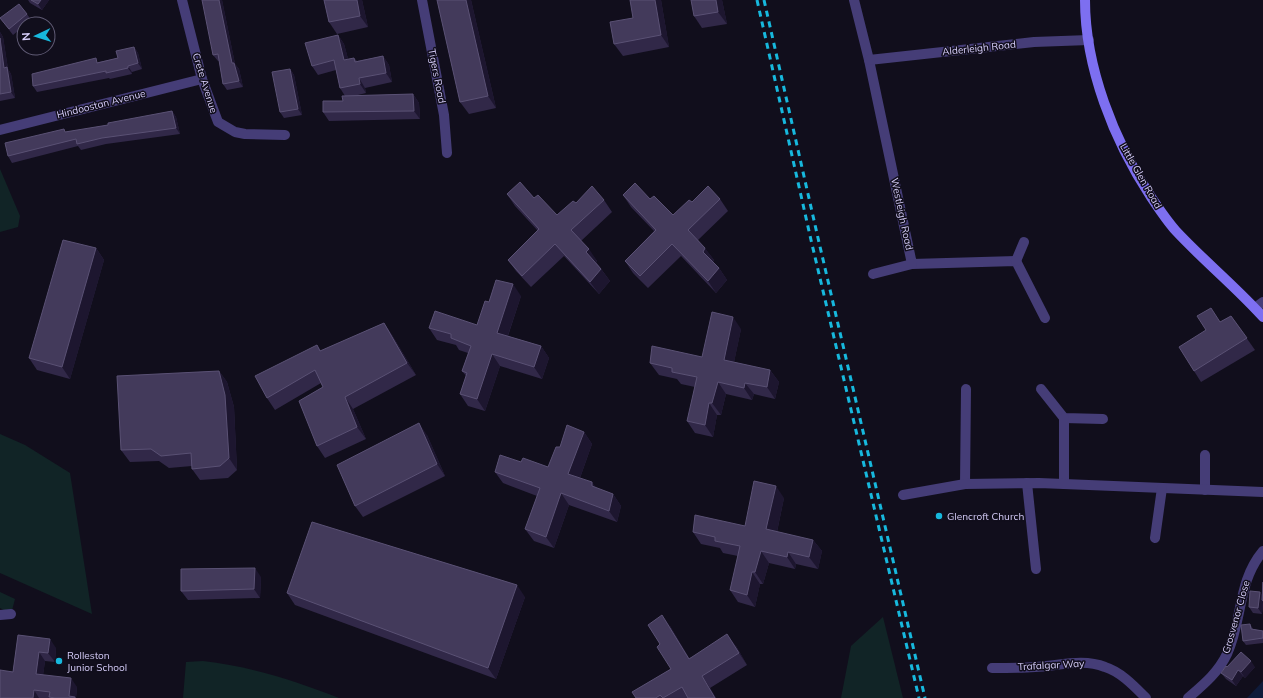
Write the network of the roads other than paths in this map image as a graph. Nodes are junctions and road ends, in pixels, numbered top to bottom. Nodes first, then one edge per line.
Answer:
1 (182, 0) edge
2 (422, 0) edge
3 (854, 0) edge
4 (1085, 0) edge
5 (1089, 40) junction
6 (869, 60) junction
7 (202, 79) junction
8 (0, 130) edge
9 (285, 135) dead end
10 (447, 153) dead end
11 (1024, 242) dead end
12 (1016, 261) junction
13 (912, 264) junction
14 (873, 274) dead end
15 (1259, 305) edge
16 (1263, 317) edge
17 (1044, 318) dead end
18 (966, 389) dead end
19 (1041, 389) dead end
20 (1064, 418) junction
21 (1103, 419) dead end
22 (1205, 455) dead end
23 (1027, 483) junction
24 (965, 484) junction
25 (1064, 484) junction
26 (1162, 488) junction
27 (1205, 490) junction
28 (1263, 492) edge
29 (903, 495) dead end
30 (1155, 538) dead end
31 (1263, 550) edge
32 (1036, 569) dead end
33 (11, 614) dead end
34 (0, 615) edge
35 (992, 668) dead end
36 (1146, 698) edge
37 (1188, 698) edge

1 - 7 street, Crete Avenue
2 - 10 street, Tigers Road
3 - 6 street, Westleigh Road
4 - 5 main road, Little Glen Road
5 - 6 street, Alderleigh Road
5 - 15 main road, Little Glen Road
6 - 13 street, Westleigh Road
7 - 8 street, Hindoostan Avenue
7 - 9 street, Crete Avenue
11 - 12 street
12 - 13 street, Westleigh Road
12 - 17 street
13 - 14 street
15 - 16 main road, Little Glen Road
18 - 24 street
19 - 20 street
20 - 21 street
20 - 25 street
22 - 27 street
23 - 24 street
23 - 25 street
23 - 32 street
24 - 29 street
25 - 26 street
26 - 27 street
26 - 30 street
27 - 28 street
31 - 37 street, Grosvenor Close
33 - 34 street
35 - 36 street, Trafalgar Way

